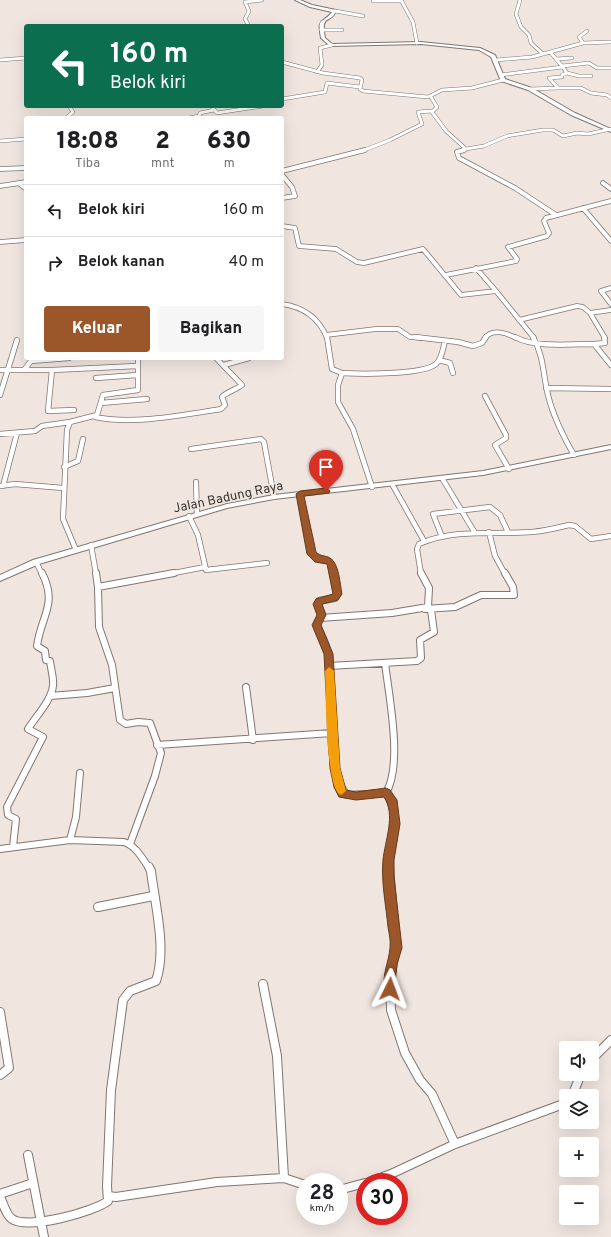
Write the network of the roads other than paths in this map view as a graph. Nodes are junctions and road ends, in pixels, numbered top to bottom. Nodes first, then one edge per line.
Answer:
1 (262, 0) edge
2 (298, 0) edge
3 (401, 0) edge
4 (520, 0) edge
5 (373, 1) edge
6 (335, 11) junction
7 (363, 16) dead end
8 (248, 24) edge
9 (321, 30) junction
10 (342, 30) dead end
11 (586, 31) dead end
12 (611, 42) edge
13 (417, 43) junction
14 (583, 43) junction
15 (332, 45) junction
16 (550, 52) junction
17 (543, 54) junction
18 (24, 58) edge
19 (572, 58) dead end
20 (556, 59) junction
21 (0, 60) edge
22 (496, 60) junction
23 (284, 63) edge
24 (562, 66) junction
25 (611, 68) edge
26 (318, 72) junction
27 (567, 73) junction
28 (591, 76) dead end
29 (502, 77) junction
30 (360, 87) junction
31 (558, 88) junction
32 (530, 90) junction
33 (430, 97) junction
34 (611, 98) edge
35 (284, 99) edge
36 (70, 108) edge
37 (251, 108) edge
38 (214, 110) joint
39 (432, 111) junction
40 (68, 116) edge
41 (198, 116) edge
42 (610, 130) edge
43 (24, 139) edge
44 (0, 141) edge
45 (466, 149) junction
46 (24, 168) edge
47 (0, 169) edge
48 (284, 170) edge
49 (284, 177) edge
50 (24, 183) edge
51 (603, 183) dead end
52 (20, 184) junction
53 (0, 186) edge
54 (24, 187) edge
55 (611, 189) edge
56 (284, 198) edge
57 (611, 201) edge
58 (583, 208) junction
59 (556, 215) junction
60 (284, 226) edge
61 (24, 240) edge
62 (611, 241) edge
63 (0, 242) edge
64 (476, 268) junction
65 (446, 275) junction
66 (611, 288) edge
67 (496, 291) junction
68 (611, 304) edge
69 (284, 305) edge
70 (611, 310) edge
71 (590, 314) junction
72 (519, 320) junction
73 (326, 335) junction
74 (17, 340) dead end
75 (445, 341) junction
76 (535, 343) junction
77 (594, 344) junction
78 (33, 360) edge
79 (33, 360) edge
80 (55, 360) edge
81 (138, 360) edge
82 (218, 360) edge
83 (242, 360) edge
84 (439, 360) junction
85 (224, 365) junction
86 (611, 365) edge
87 (137, 366) junction
88 (0, 370) edge
89 (7, 370) junction
90 (24, 370) junction
91 (52, 370) junction
92 (342, 373) junction
93 (453, 373) dead end
94 (137, 375) junction
95 (96, 378) dead end
96 (546, 388) junction
97 (611, 389) edge
98 (0, 395) edge
99 (485, 396) dead end
100 (147, 399) dead end
101 (101, 403) junction
102 (74, 410) dead end
103 (95, 417) junction
104 (70, 422) junction
105 (17, 433) junction
106 (0, 434) edge
107 (83, 439) dead end
108 (611, 447) edge
109 (191, 448) dead end
110 (574, 455) junction
111 (64, 467) junction
112 (509, 469) junction
113 (442, 478) junction
114 (196, 482) dead end
115 (392, 484) junction
116 (2, 486) edge
117 (372, 486) junction
118 (63, 488) junction
119 (300, 494) junction
120 (274, 497) junction
121 (462, 509) junction
122 (197, 514) junction
123 (189, 516) junction
124 (489, 532) junction
125 (508, 532) junction
126 (475, 533) junction
127 (611, 536) edge
128 (442, 537) junction
129 (424, 541) junction
130 (91, 545) junction
131 (76, 550) junction
132 (36, 562) junction
133 (266, 563) dead end
134 (205, 567) junction
135 (0, 578) edge
136 (98, 586) junction
137 (423, 609) junction
138 (431, 610) junction
139 (320, 618) junction
140 (384, 663) junction
141 (329, 666) junction
142 (246, 687) dead end
143 (115, 688) junction
144 (50, 696) junction
145 (332, 733) junction
146 (253, 740) junction
147 (157, 745) junction
148 (80, 773) dead end
149 (386, 793) junction
150 (70, 840) junction
151 (130, 844) junction
152 (13, 847) junction
153 (0, 849) edge
154 (153, 896) junction
155 (98, 907) dead end
156 (263, 984) dead end
157 (0, 1012) edge
158 (611, 1040) edge
159 (599, 1052) edge
160 (0, 1075) edge
161 (559, 1106) edge
162 (455, 1144) junction
163 (28, 1155) dead end
164 (393, 1173) edge
165 (284, 1178) junction
166 (296, 1182) edge
167 (33, 1183) junction
168 (0, 1194) edge
169 (109, 1196) junction
170 (0, 1197) edge
171 (40, 1221) junction
172 (44, 1237) edge

1 - 8 street
2 - 6 street
3 - 5 street
3 - 13 street
4 - 17 street
6 - 7 street
6 - 9 street
9 - 10 street
9 - 15 street
11 - 14 street
12 - 14 street
13 - 15 street
13 - 22 street
14 - 16 street
15 - 26 street
16 - 17 street
16 - 20 street
17 - 22 street
18 - 21 street
19 - 20 street
20 - 24 street
22 - 29 street
23 - 26 street
24 - 25 street
24 - 27 street
24 - 29 street
26 - 30 street
27 - 28 street
27 - 31 street
29 - 32 street
29 - 33 street
30 - 33 street
30 - 35 street
31 - 32 street
31 - 34 street
32 - 42 street
33 - 39 street
36 - 40 street
37 - 38 street
38 - 41 street
39 - 45 street
39 - 48 street
42 - 45 street
43 - 44 street
45 - 59 street
46 - 47 street
49 - 56 street
50 - 52 street
51 - 55 street
52 - 53 street
52 - 54 street
57 - 58 street
58 - 59 street
58 - 62 street
59 - 64 street
60 - 65 street
61 - 63 street
64 - 65 street
64 - 67 street
65 - 67 street
66 - 68 street
67 - 72 street
69 - 73 street
70 - 71 street
71 - 72 street
71 - 77 street
72 - 76 street
73 - 75 street
73 - 92 street
74 - 89 street
75 - 76 street
75 - 84 street
76 - 77 street
76 - 96 street
77 - 86 street
78 - 80 street
79 - 90 street
81 - 87 street
82 - 85 street
83 - 85 street
84 - 92 street
84 - 93 street
85 - 103 street
87 - 91 street
87 - 94 street
88 - 89 street
89 - 90 street
89 - 98 street
90 - 91 street
91 - 102 street
92 - 117 street
94 - 95 street
94 - 101 street
96 - 97 street
96 - 110 street
99 - 112 street
100 - 101 street
101 - 103 street
103 - 104 street
104 - 105 street
104 - 111 street
105 - 106 street
105 - 116 street
107 - 111 street
108 - 110 street, Jalan Badung Raya
109 - 120 street
110 - 112 street, Jalan Badung Raya
111 - 118 street
112 - 113 street, Jalan Badung Raya
113 - 115 street, Jalan Badung Raya
113 - 121 street
114 - 122 street
115 - 117 street, Jalan Badung Raya
115 - 129 street
116 - 118 street
117 - 119 street, Jalan Badung Raya
118 - 131 street
119 - 120 street, Jalan Badung Raya
119 - 139 street
120 - 122 street, Jalan Badung Raya
121 - 125 street
121 - 126 street
121 - 128 street
122 - 123 street, Jalan Badung Raya
123 - 130 street, Jalan Badung Raya
123 - 134 street
124 - 125 street
124 - 126 street
124 - 138 street
125 - 127 street
126 - 128 street
128 - 129 street
129 - 137 street
130 - 131 street, Jalan Badung Raya
130 - 136 street
131 - 132 street, Jalan Badung Raya
132 - 135 street, Jalan Badung Raya
132 - 144 street
133 - 134 street
134 - 136 street
136 - 143 street
137 - 138 street
137 - 139 street
138 - 140 street
139 - 141 street
140 - 141 street
140 - 149 street
141 - 145 street
142 - 146 street
143 - 144 street
143 - 147 street
144 - 152 street
145 - 146 street
145 - 149 street
146 - 147 street
147 - 151 street
148 - 150 street
149 - 162 street
150 - 151 street
150 - 152 street
151 - 154 street
152 - 153 street
154 - 155 street
154 - 169 street
156 - 165 street
157 - 160 street
158 - 159 street
161 - 162 street
162 - 164 street
163 - 167 street
165 - 166 street
165 - 169 street
167 - 168 street
167 - 171 street
169 - 171 street
170 - 171 street
171 - 172 street

